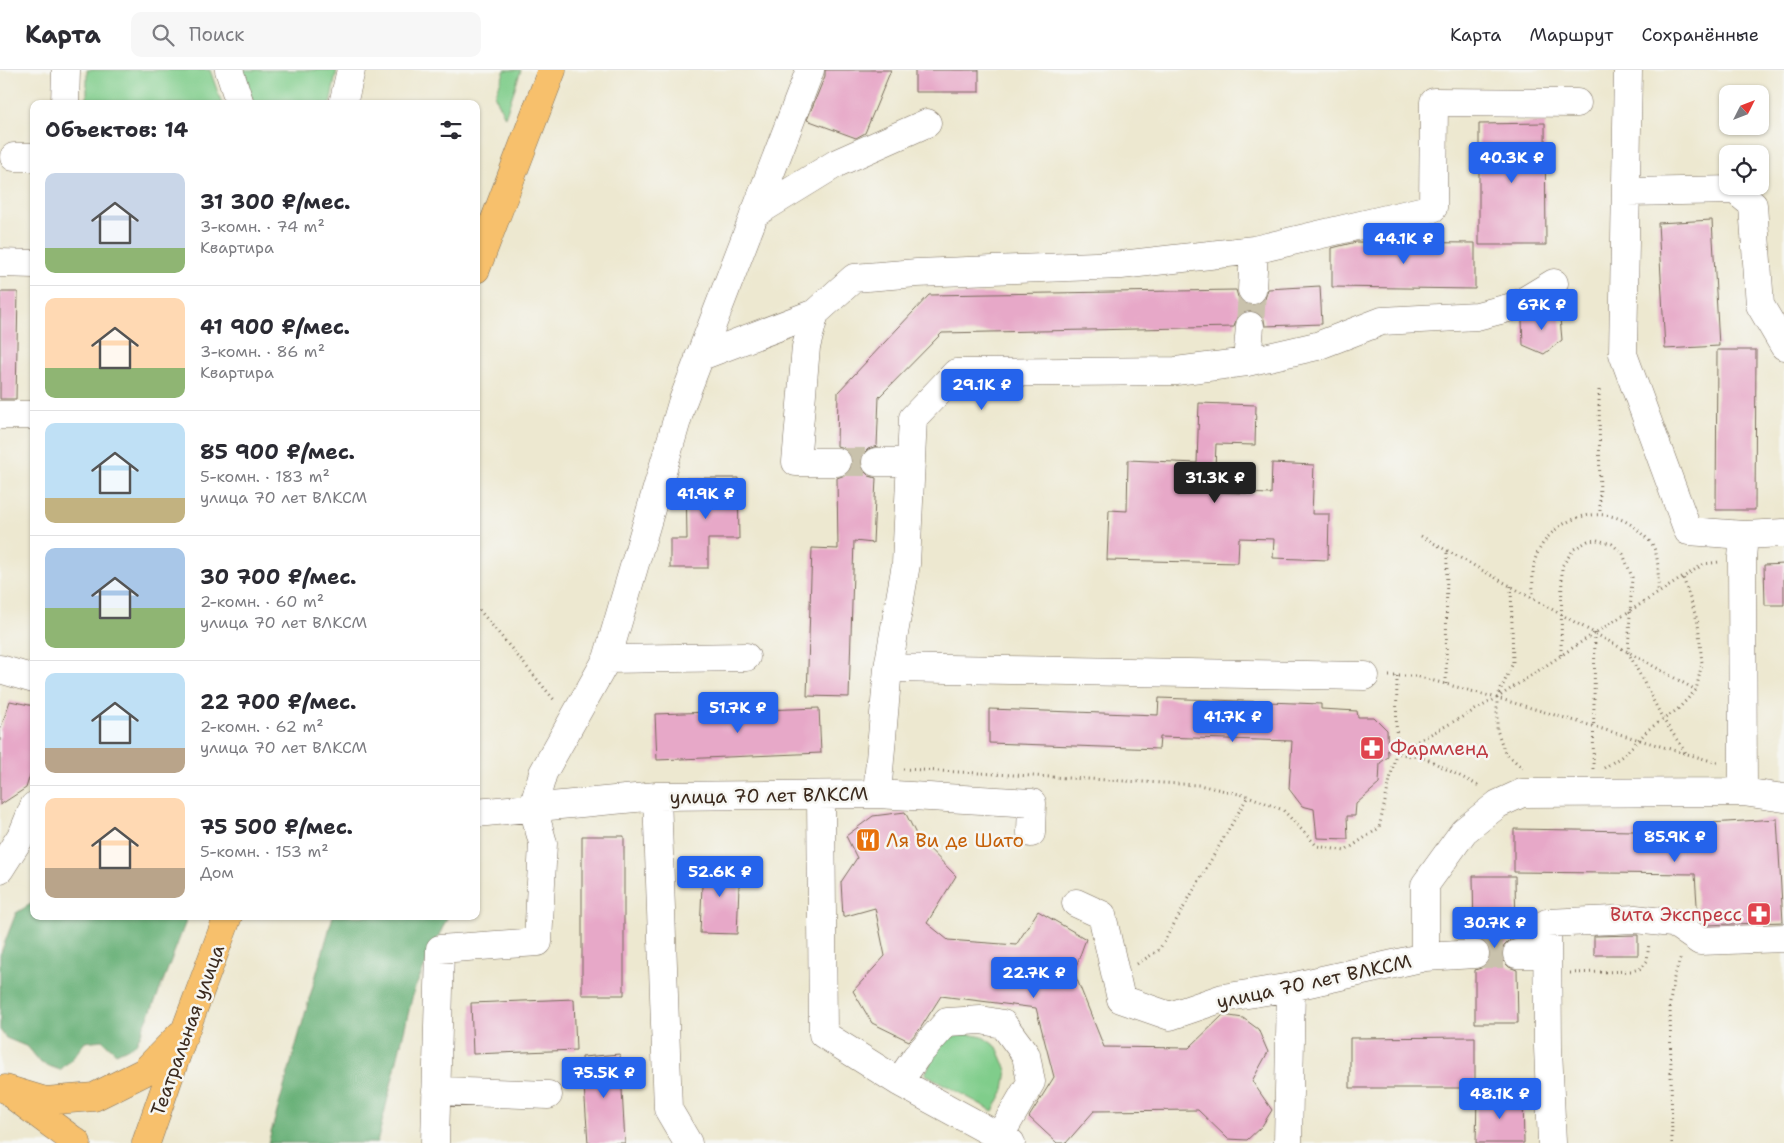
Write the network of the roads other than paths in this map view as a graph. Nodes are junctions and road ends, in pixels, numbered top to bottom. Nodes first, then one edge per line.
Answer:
1 (66, 70) edge
2 (229, 70) edge
3 (351, 70) edge
4 (552, 70) edge
5 (810, 70) edge
6 (1628, 70) edge
7 (64, 100) edge
8 (239, 100) edge
9 (344, 100) edge
10 (1577, 103) dead end
11 (927, 123) dead end
12 (1627, 192) junction
13 (754, 214) junction
14 (1254, 250) junction
15 (480, 259) edge
16 (0, 263) edge
17 (30, 264) edge
18 (1554, 283) dead end
19 (1252, 290) tunnel mouth
20 (815, 313) junction
21 (1250, 326) tunnel mouth
22 (1784, 346) edge
23 (699, 358) junction
24 (1247, 362) junction
25 (0, 415) edge
26 (30, 415) edge
27 (837, 462) tunnel mouth
28 (876, 462) tunnel mouth
29 (911, 462) junction
30 (1784, 533) edge
31 (1743, 546) junction
32 (746, 657) dead end
33 (607, 659) junction
34 (888, 668) junction
35 (0, 669) edge
36 (1365, 676) road end
37 (30, 678) edge
38 (1743, 781) junction
39 (877, 794) junction
40 (657, 796) junction
41 (821, 796) junction
42 (1784, 798) edge
43 (533, 808) junction
44 (480, 813) edge
45 (30, 816) edge
46 (1031, 833) dead end
47 (0, 869) edge
48 (1076, 903) dead end
49 (227, 920) edge
50 (1784, 938) edge
51 (1474, 954) tunnel mouth
52 (1517, 954) tunnel mouth
53 (1425, 958) junction
54 (1547, 964) junction
55 (1291, 987) junction
56 (185, 1031) junction
57 (899, 1082) junction
58 (2, 1088) edge
59 (436, 1091) junction
60 (548, 1095) dead end
61 (1005, 1140) edge
62 (76, 1143) edge
63 (146, 1143) edge
64 (435, 1143) edge
65 (688, 1143) edge
66 (1288, 1143) edge
67 (1552, 1143) edge

1 - 7 street
2 - 8 street
3 - 9 street
4 - 15 main road
5 - 13 street
6 - 12 street
10 - 14 street
11 - 13 street
12 - 22 street
12 - 31 street
13 - 23 street
14 - 19 street
14 - 20 street
16 - 17 street
18 - 24 street
20 - 23 street
20 - 27 street
21 - 24 street
23 - 33 street
24 - 29 street
25 - 26 street
28 - 29 street
29 - 34 street
30 - 31 street
31 - 38 street
32 - 33 street
33 - 43 street
34 - 36 street
34 - 39 street
35 - 37 street
38 - 42 street, улица 70 лет ВЛКСМ
38 - 53 street, улица 70 лет ВЛКСМ
39 - 41 street, улица 70 лет ВЛКСМ
39 - 46 street, улица 70 лет ВЛКСМ
40 - 41 street, улица 70 лет ВЛКСМ
40 - 43 street, улица 70 лет ВЛКСМ
40 - 65 street
41 - 57 street
43 - 44 street, улица 70 лет ВЛКСМ
43 - 59 street
45 - 47 street
48 - 55 street, улица 70 лет ВЛКСМ
49 - 56 main road, Театральная улица
50 - 54 street
51 - 53 street
52 - 54 street
53 - 55 street, улица 70 лет ВЛКСМ
54 - 67 street
55 - 66 street
56 - 58 main road
56 - 63 main road, Театральная улица
57 - 61 street
57 - 61 street
58 - 62 main road
59 - 60 street
59 - 64 street

